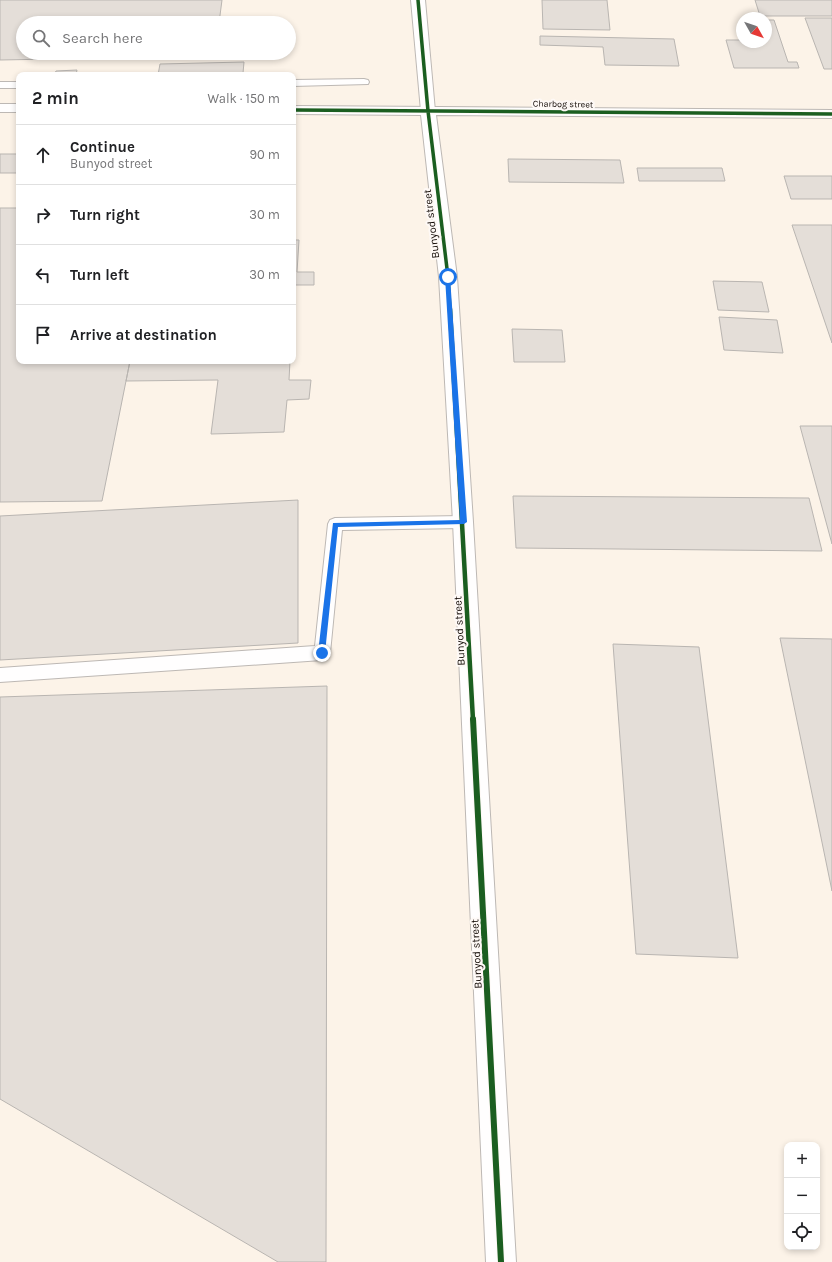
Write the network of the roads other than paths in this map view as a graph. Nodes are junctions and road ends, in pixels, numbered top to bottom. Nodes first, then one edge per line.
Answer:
1 (418, 0) edge
2 (364, 82) dead end
3 (296, 83) edge
4 (0, 85) edge
5 (16, 85) edge
6 (0, 108) edge
7 (16, 108) edge
8 (296, 110) edge
9 (428, 111) junction
10 (832, 114) edge
11 (464, 522) junction
12 (0, 676) edge
13 (501, 1262) edge

1 - 9 street, Bunyod street
2 - 3 lane
4 - 5 lane
6 - 7 street
8 - 9 street, Charbog street
9 - 10 street, Charbog street
9 - 11 street, Bunyod street
11 - 12 lane
11 - 13 street, Bunyod street

